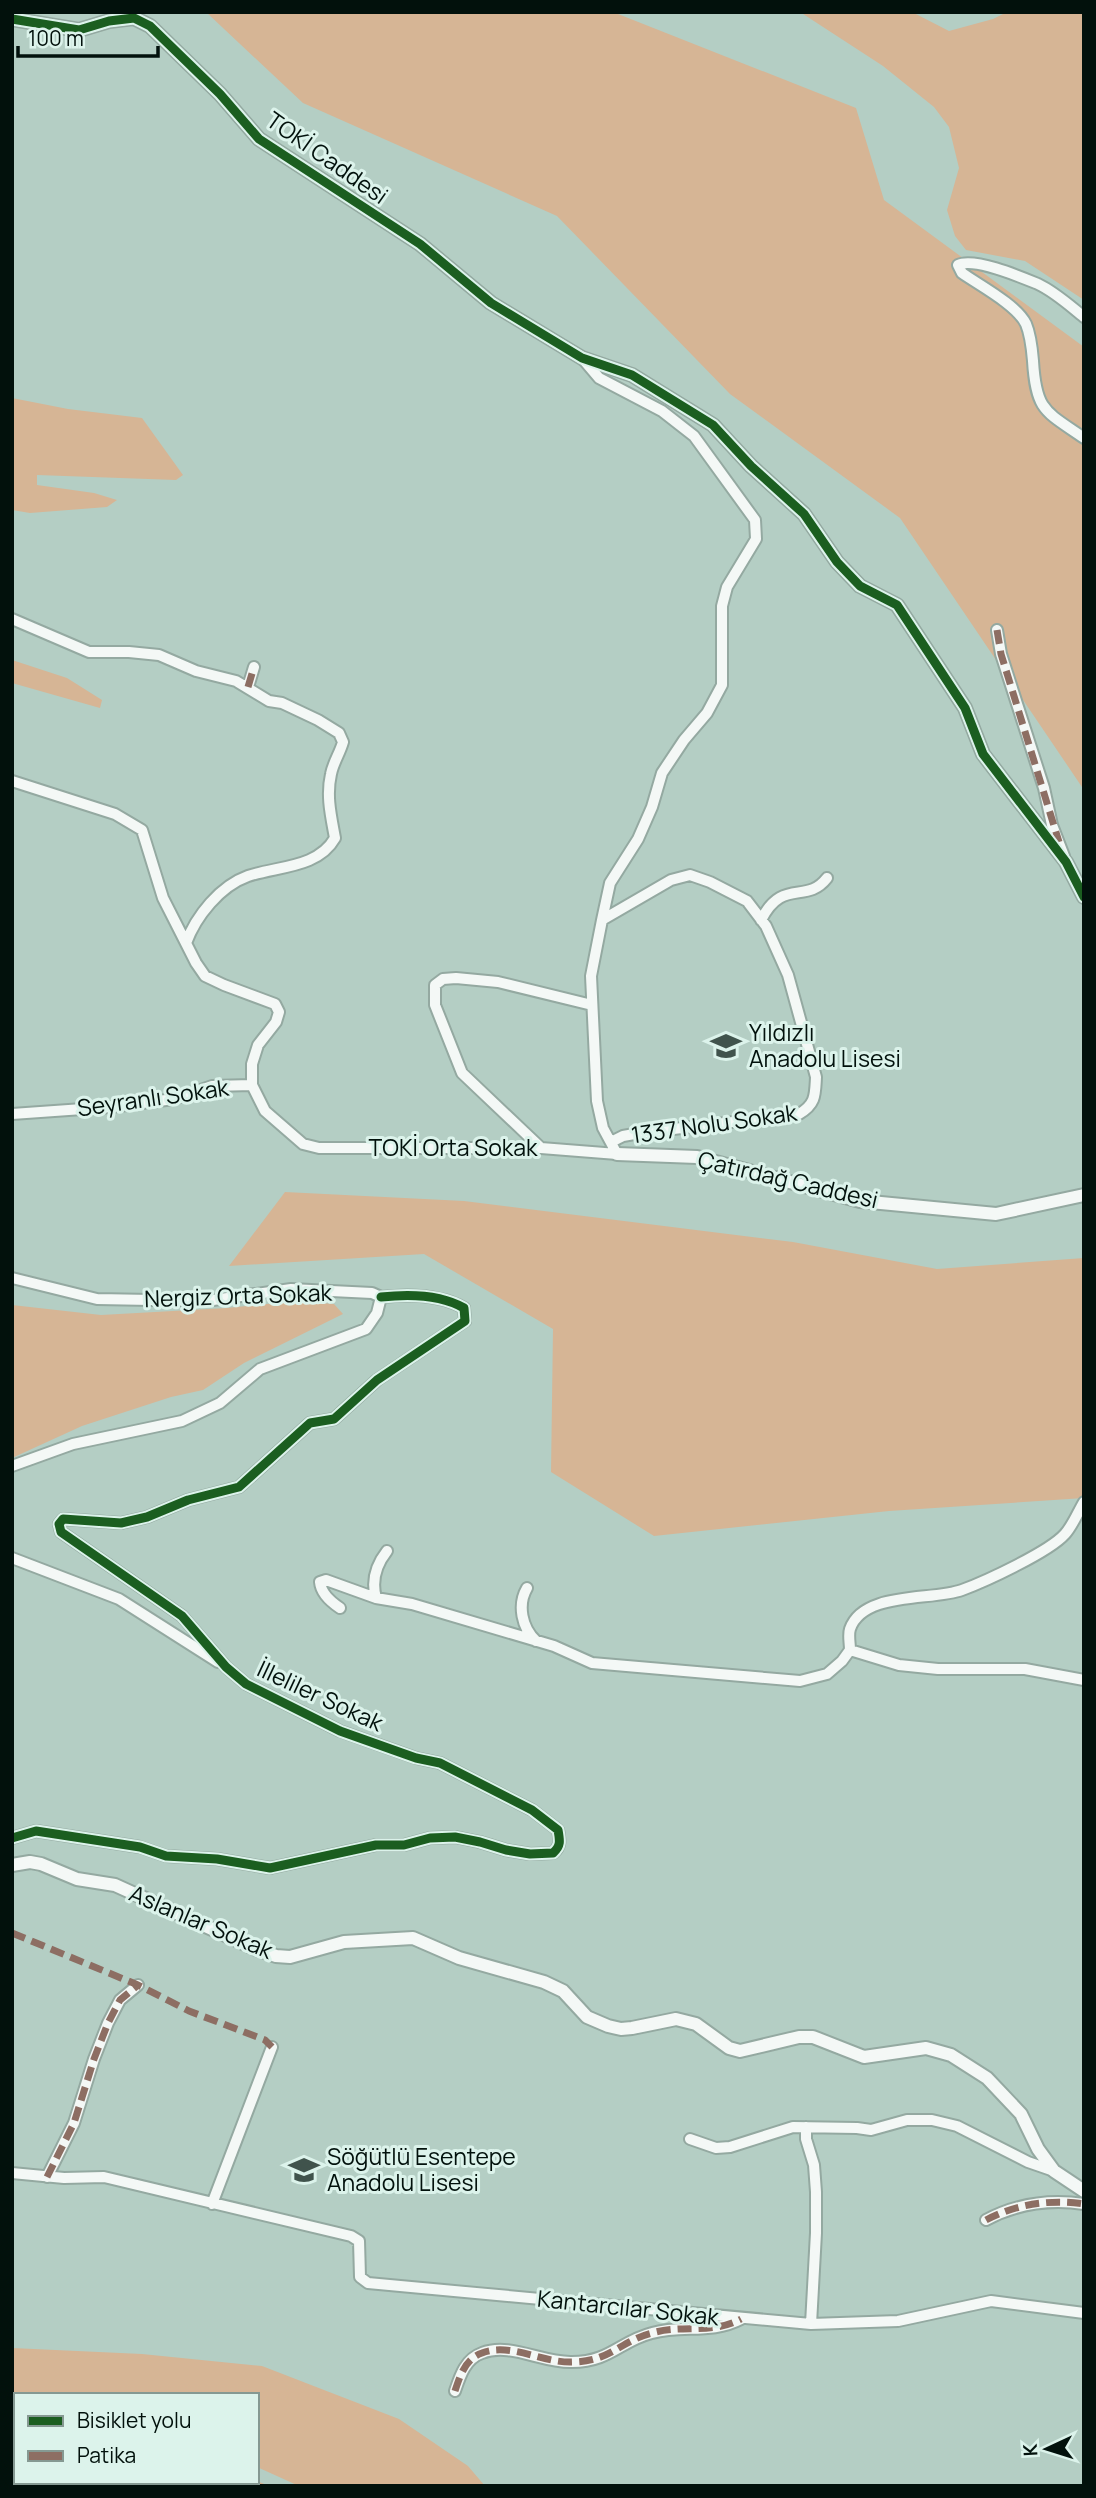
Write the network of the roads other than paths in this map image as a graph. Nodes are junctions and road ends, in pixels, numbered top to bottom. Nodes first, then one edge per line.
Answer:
1 (12, 19) edge
2 (1084, 317) edge
3 (582, 358) junction
4 (1084, 438) edge
5 (12, 619) edge
6 (997, 630) dead end
7 (254, 667) dead end
8 (248, 687) junction
9 (12, 781) edge
10 (1066, 862) junction
11 (827, 878) dead end
12 (1084, 897) edge
13 (601, 920) junction
14 (761, 920) junction
15 (186, 943) junction
16 (592, 1005) junction
17 (251, 1085) junction
18 (12, 1114) edge
19 (541, 1148) junction
20 (614, 1148) junction
21 (1084, 1195) edge
22 (12, 1278) edge
23 (381, 1297) junction
24 (12, 1466) edge
25 (1084, 1502) edge
26 (387, 1550) dead end
27 (12, 1558) edge
28 (527, 1588) dead end
29 (376, 1598) junction
30 (340, 1608) dead end
31 (536, 1641) junction
32 (850, 1650) junction
33 (226, 1667) junction
34 (1084, 1680) edge
35 (12, 1838) edge
36 (12, 1865) edge
37 (138, 1985) dead end
38 (272, 2048) dead end
39 (806, 2127) junction
40 (690, 2139) dead end
41 (1054, 2171) junction
42 (12, 2173) edge
43 (47, 2177) junction
44 (1084, 2191) edge
45 (212, 2204) junction
46 (1084, 2204) edge
47 (986, 2220) dead end
48 (1084, 2313) edge
49 (741, 2319) junction
50 (811, 2324) junction
51 (454, 2391) dead end

1 - 3 street, TOKİ Caddesi
2 - 4 street
3 - 10 street, TOKİ Caddesi
3 - 13 street
5 - 8 street
6 - 10 street
7 - 8 street
8 - 15 street
9 - 15 street
10 - 12 street, TOKİ Caddesi
11 - 14 street
13 - 14 street, 1337 Nolu Sokak
13 - 16 street
14 - 20 street, 1337 Nolu Sokak
15 - 17 street
16 - 19 street
16 - 20 street
17 - 18 street, Seyranlı Sokak
17 - 19 street, TOKİ Orta Sokak
19 - 20 street, TOKİ Orta Sokak
20 - 21 street, Çatırdağ Caddesi
22 - 23 street, Nergiz Orta Sokak
23 - 24 street, Nergiz Orta Sokak
23 - 33 street, İlleliler Sokak
25 - 32 street
26 - 29 street
27 - 33 street
28 - 31 street
29 - 30 street
29 - 31 street
31 - 32 street
32 - 34 street
33 - 35 street, İlleliler Sokak
36 - 41 street, Aslanlar Sokak
37 - 43 street
38 - 45 street
39 - 40 street
39 - 41 street
39 - 50 street
41 - 44 street
42 - 43 street
43 - 45 street
45 - 49 street, Kantarcılar Sokak
46 - 47 street
48 - 50 street, Kantarcılar Sokak
49 - 50 street, Kantarcılar Sokak
49 - 51 street

